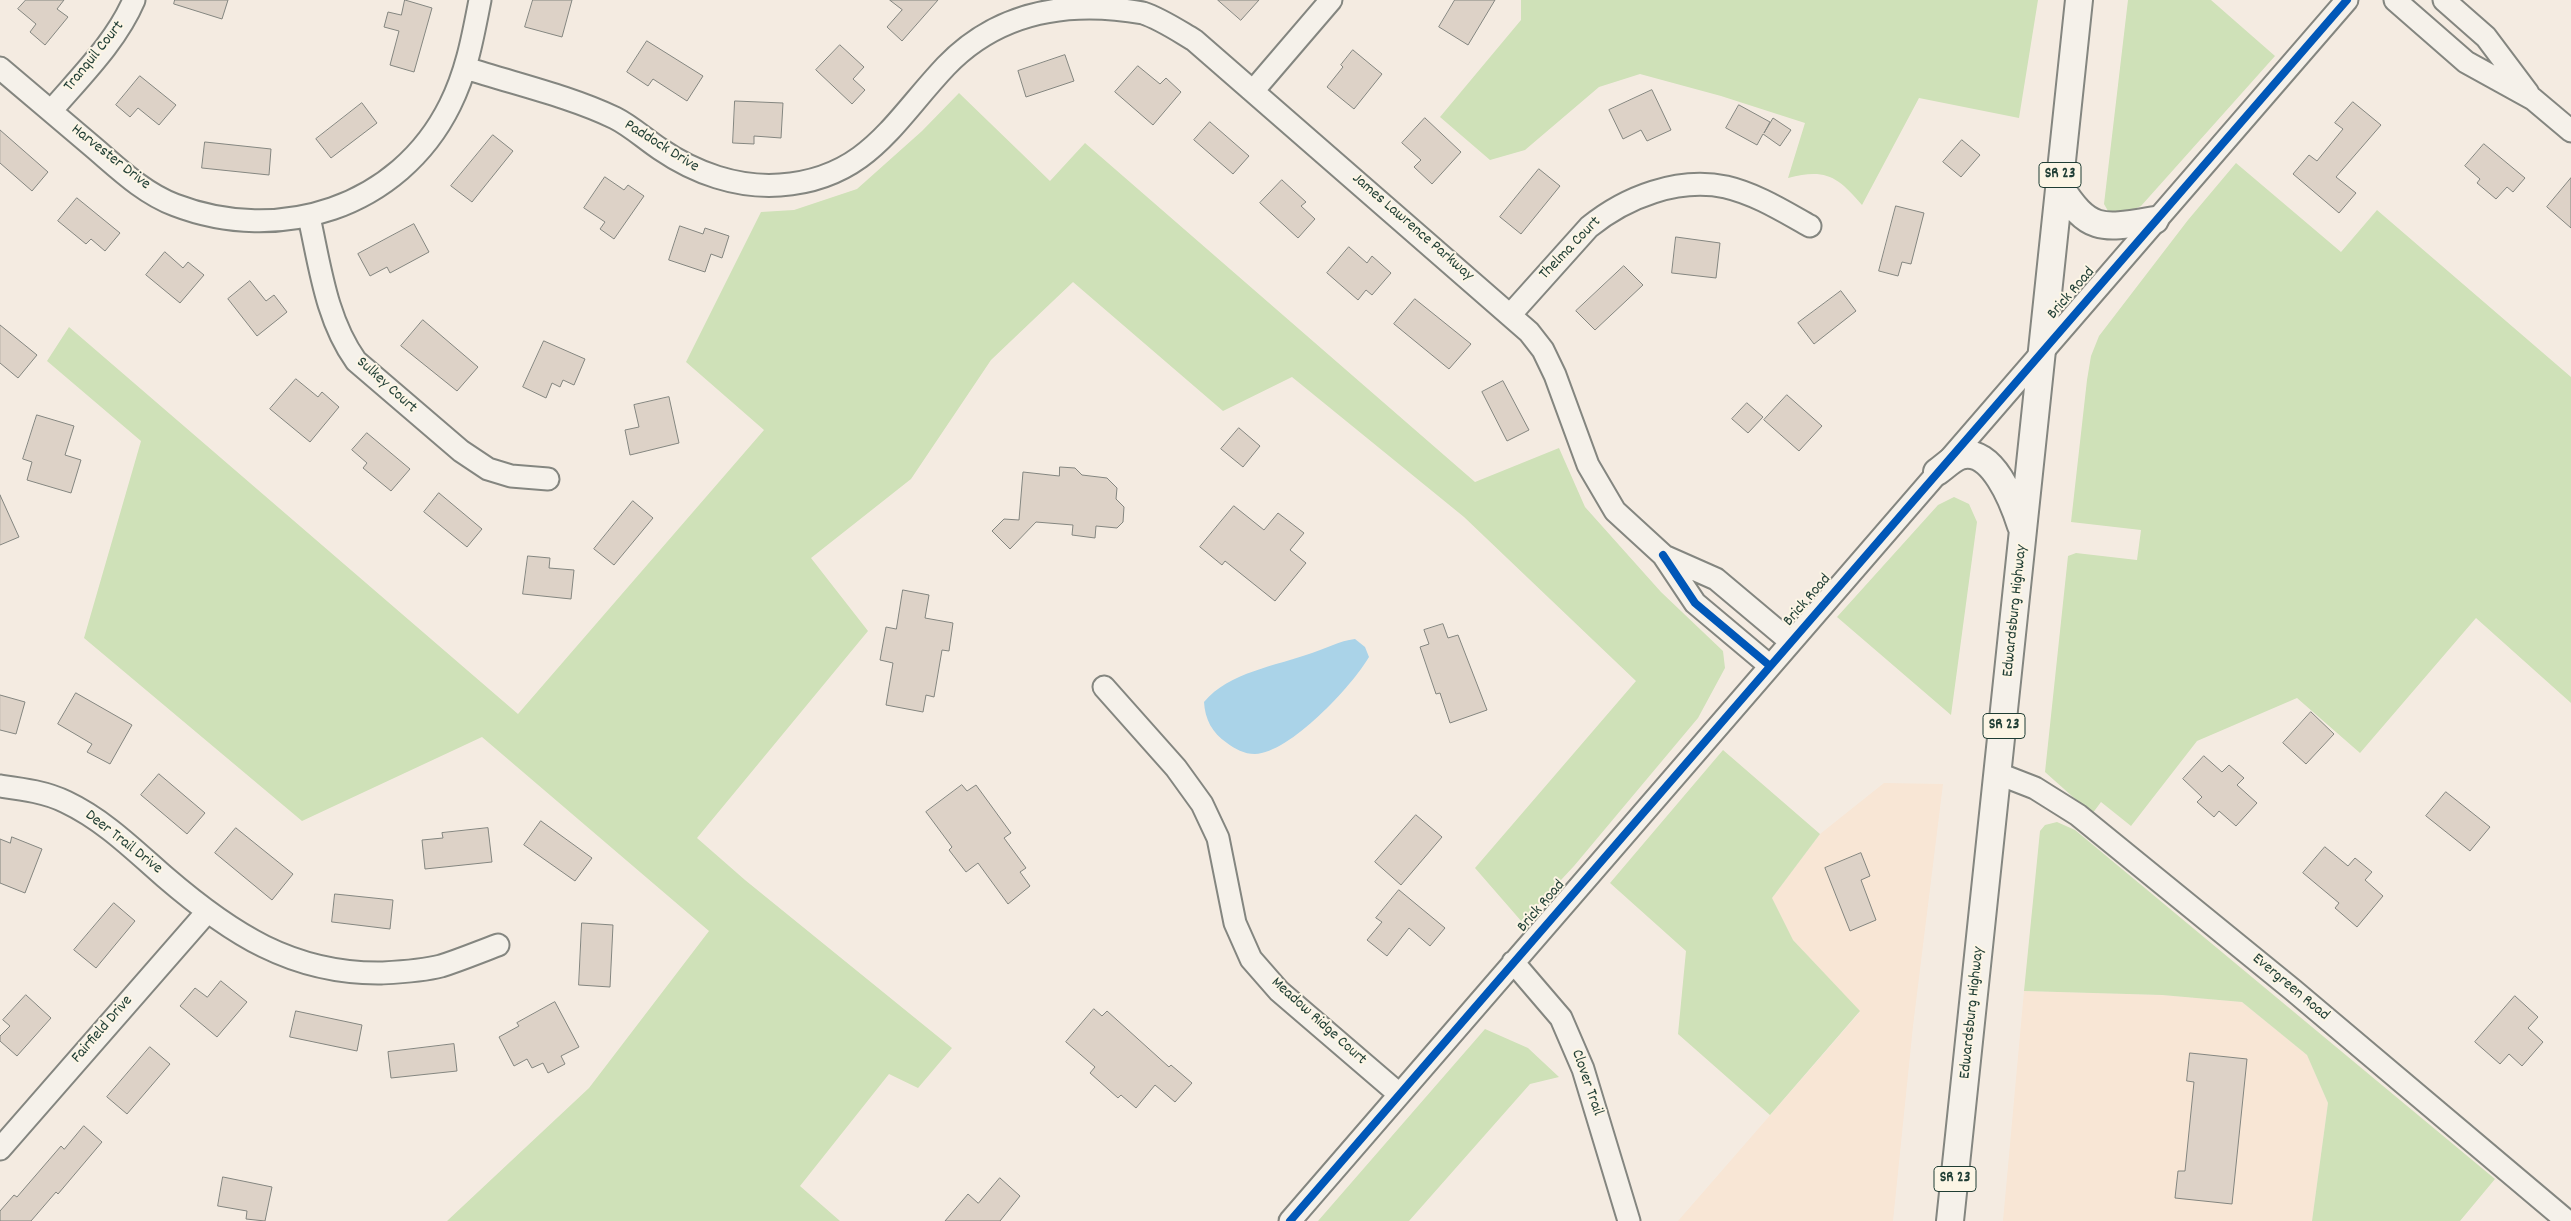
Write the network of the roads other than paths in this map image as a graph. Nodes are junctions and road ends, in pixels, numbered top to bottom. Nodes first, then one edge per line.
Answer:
1 (134, 0) edge
2 (480, 0) edge
3 (1331, 0) edge
4 (2079, 0) edge
5 (2347, 0) edge
6 (2395, 0) edge
7 (2444, 0) edge
8 (1070, 1) edge
9 (0, 68) edge
10 (466, 68) junction
11 (1254, 91) junction
12 (2533, 99) junction
13 (51, 111) junction
14 (2571, 131) edge
15 (2058, 185) junction
16 (310, 217) junction
17 (2155, 220) junction
18 (1810, 226) dead end
19 (1511, 314) junction
20 (2041, 351) junction
21 (1937, 472) junction
22 (548, 479) dead end
23 (2024, 535) junction
24 (1663, 555) junction
25 (1791, 642) junction
26 (1770, 666) junction
27 (1104, 687) dead end
28 (1999, 774) junction
29 (0, 786) edge
30 (207, 912) junction
31 (498, 945) dead end
32 (1513, 962) junction
33 (1399, 1094) junction
34 (0, 1149) edge
35 (1290, 1221) edge
36 (1629, 1221) edge
37 (1950, 1221) edge
38 (2567, 1221) edge

1 - 13 street, Tranquil Court
2 - 10 street, Harvester Drive
3 - 11 street
4 - 15 main road, Edwardsburg Highway / SR 23
5 - 17 street, Brick Road
6 - 12 street
7 - 12 street
8 - 10 street, Paddock Drive
8 - 11 street, James Lawrence Parkway
9 - 13 street, Harvester Drive
10 - 16 street, Harvester Drive
11 - 19 street, James Lawrence Parkway
12 - 14 street
13 - 16 street, Harvester Drive
15 - 17 main road
15 - 20 main road, Edwardsburg Highway / SR 23
16 - 22 street, Sulkey Court
17 - 20 street, Brick Road
18 - 19 street, Thelma Court
19 - 24 street, James Lawrence Parkway
20 - 21 street, Brick Road
20 - 23 main road, Edwardsburg Highway / SR 23
21 - 23 main road
21 - 25 street, Brick Road
23 - 28 main road, Edwardsburg Highway / SR 23
24 - 25 street, James Lawrence Parkway
24 - 26 street, James Lawrence Parkway
25 - 26 street, Brick Road
26 - 32 street, Brick Road
27 - 33 street, Meadow Ridge Court
28 - 37 main road, Edwardsburg Highway / SR 23
28 - 38 street, Evergreen Road
29 - 30 street, Deer Trail Drive
30 - 31 street, Deer Trail Drive
30 - 34 street, Fairfield Drive
32 - 33 street, Brick Road
32 - 36 street, Clover Trail
33 - 35 street, Brick Road

